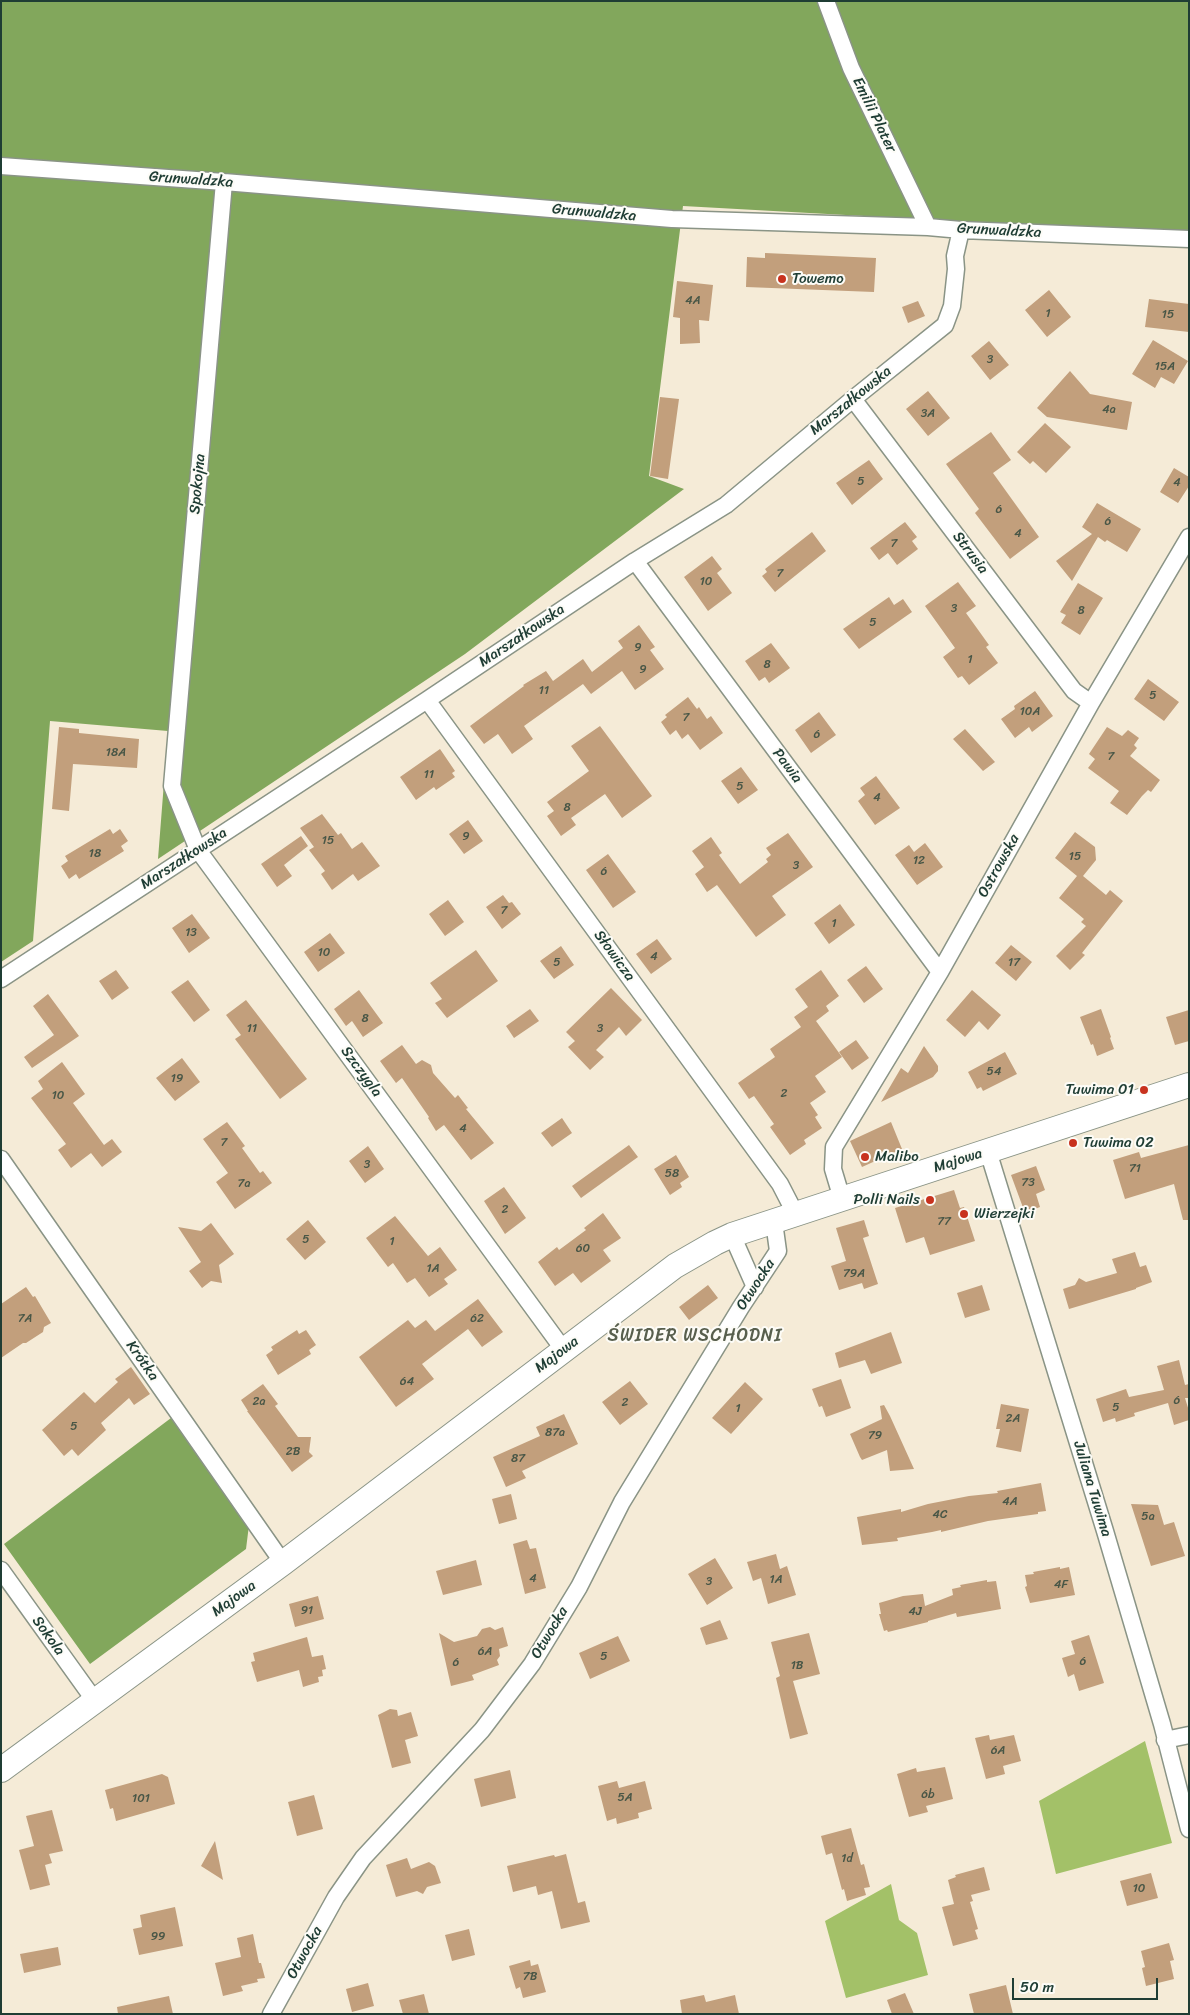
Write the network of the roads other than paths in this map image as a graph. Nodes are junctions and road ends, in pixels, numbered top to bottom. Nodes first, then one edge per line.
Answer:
1 (826, 1) edge
2 (1, 166) edge
3 (224, 182) junction
4 (928, 227) junction
5 (961, 230) junction
6 (1189, 239) edge
7 (853, 399) junction
8 (1189, 537) edge
9 (635, 561) junction
10 (427, 700) junction
11 (1091, 703) junction
12 (172, 786) joint
13 (198, 850) junction
14 (940, 972) junction
15 (1, 979) edge
16 (1189, 1085) edge
17 (988, 1151) junction
18 (1, 1159) edge
19 (842, 1199) junction
20 (785, 1219) junction
21 (732, 1236) junction
22 (755, 1287) junction
23 (564, 1349) junction
24 (283, 1563) junction
25 (1, 1570) edge
26 (95, 1701) junction
27 (1189, 1735) edge
28 (1166, 1740) junction
29 (1, 1770) edge
30 (1189, 1829) edge
31 (271, 2014) edge

1 - 4 street, Emilii Plater
2 - 3 street, Grunwaldzka
3 - 4 street, Grunwaldzka
3 - 12 street, Spokojna
4 - 5 street, Grunwaldzka
5 - 6 street, Grunwaldzka
5 - 7 street, Marszałkowska
7 - 9 street, Marszałkowska
7 - 11 street, Strusia
8 - 11 street, Ostrowska
9 - 10 street, Marszałkowska
9 - 14 street, Pawia
10 - 13 street, Marszałkowska
10 - 20 street, Słowicza
11 - 14 street, Ostrowska
12 - 13 street, Szczygla
13 - 15 street, Marszałkowska
13 - 23 street, Szczygla
14 - 19 street, Ostrowska
16 - 17 street, Majowa
17 - 19 street, Majowa
17 - 28 street, Juliana Tuwima
18 - 24 street, Krótka
19 - 20 street, Majowa
20 - 21 street, Majowa
20 - 22 street, Otwocka
21 - 22 street
21 - 23 street, Majowa
22 - 31 street, Otwocka
23 - 24 street, Majowa
24 - 26 street, Majowa
25 - 26 street, Sokola
26 - 29 street, Majowa
27 - 28 street
28 - 30 street, Juliana Tuwima

